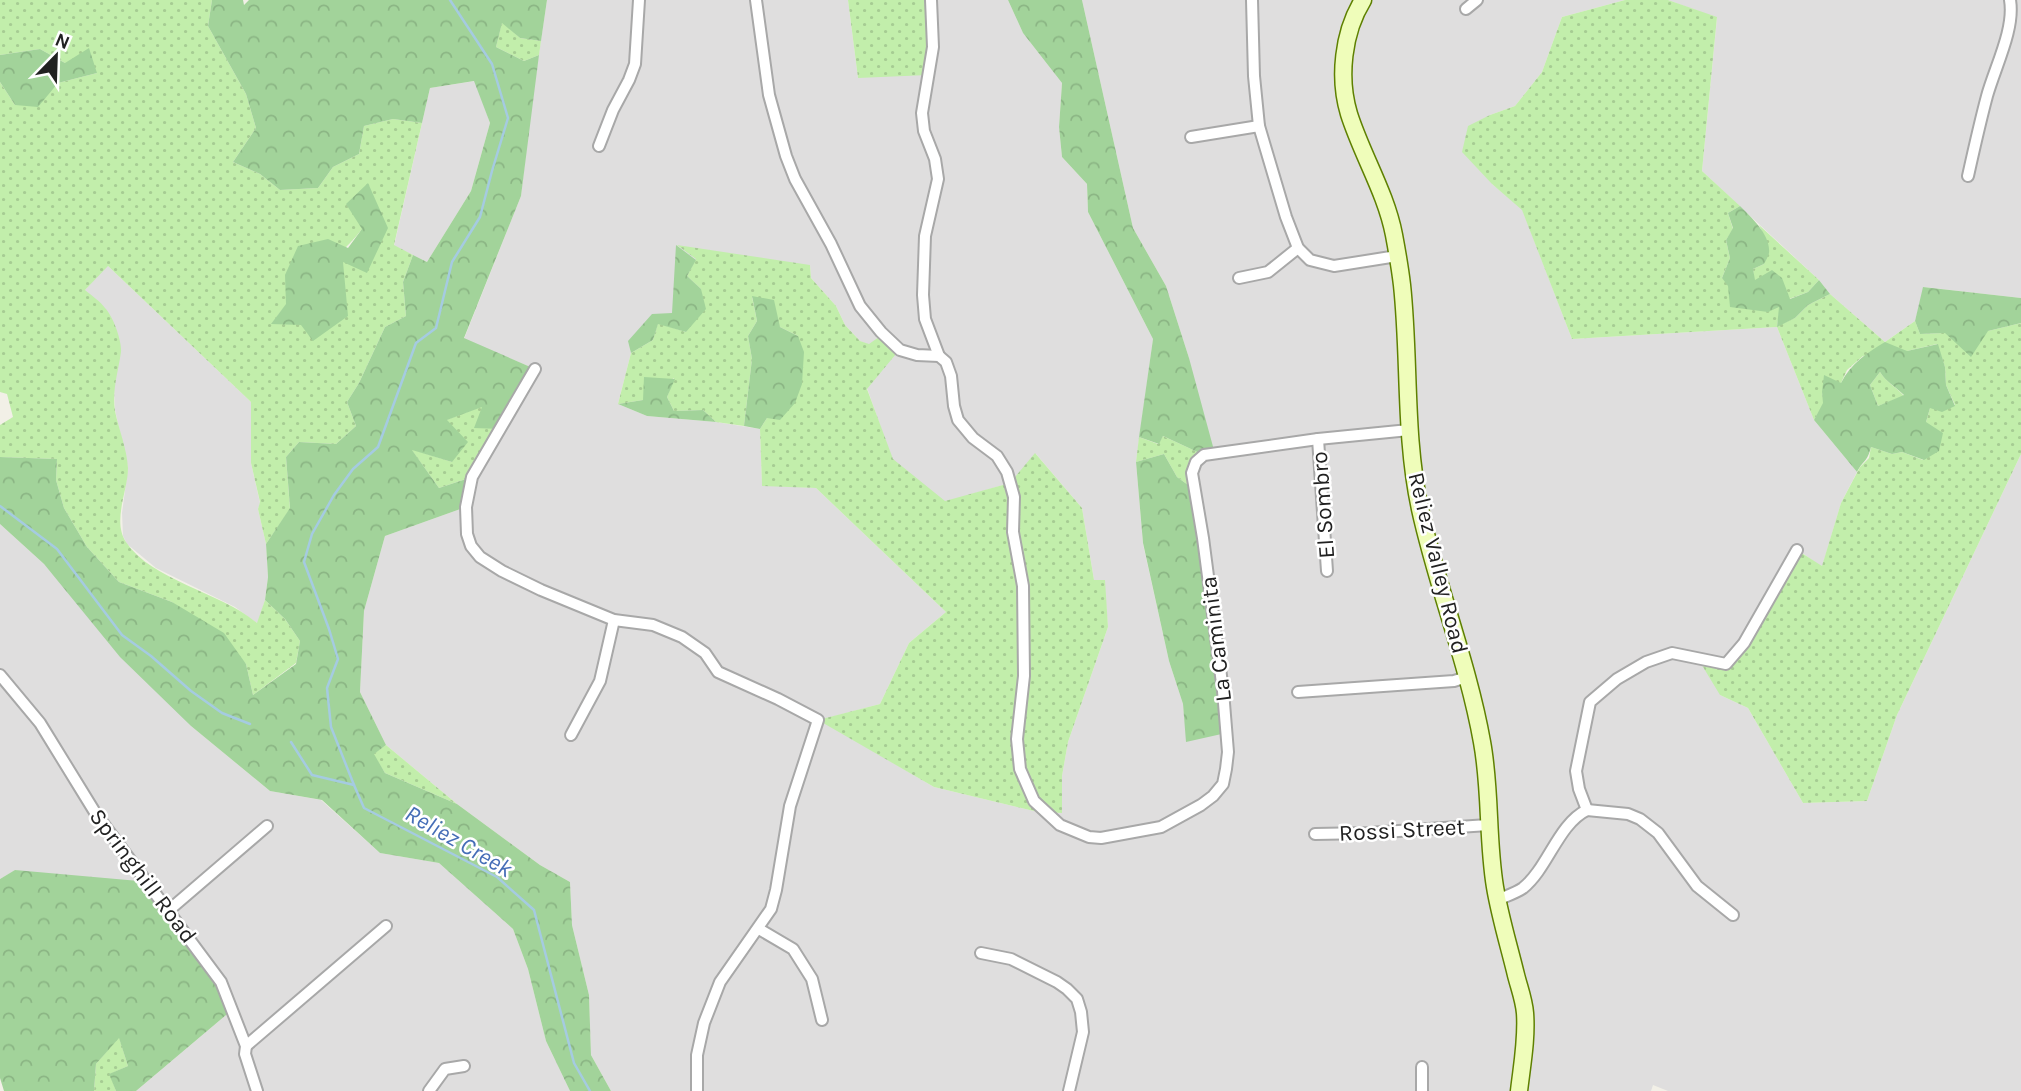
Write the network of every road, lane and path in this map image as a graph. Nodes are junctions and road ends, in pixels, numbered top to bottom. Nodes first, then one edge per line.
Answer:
1 (639, 0) edge
2 (756, 0) edge
3 (931, 0) edge
4 (1252, 0) edge
5 (1363, 0) edge
6 (1477, 0) edge
7 (2010, 0) edge
8 (1466, 9) dead end
9 (1259, 127) junction
10 (1191, 137) dead end
11 (599, 146) dead end
12 (1968, 176) dead end
13 (1298, 248) junction
14 (1397, 256) junction
15 (1239, 278) dead end
16 (939, 356) junction
17 (535, 369) dead end
18 (1409, 430) junction
19 (1318, 439) junction
20 (1797, 550) dead end
21 (1328, 570) dead end
22 (614, 620) junction
23 (0, 675) edge
24 (1467, 677) junction
25 (1298, 692) dead end
26 (571, 735) dead end
27 (1587, 810) junction
28 (1489, 825) junction
29 (267, 826) dead end
30 (1315, 834) dead end
31 (1497, 900) junction
32 (168, 911) junction
33 (1732, 915) dead end
34 (386, 926) dead end
35 (759, 929) junction
36 (981, 953) dead end
37 (822, 1020) dead end
38 (246, 1046) junction
39 (464, 1066) dead end
40 (1422, 1067) dead end
41 (257, 1091) edge
42 (429, 1091) edge
43 (697, 1091) edge
44 (1069, 1091) edge
45 (1422, 1091) edge
46 (1519, 1091) edge

1 - 11 street
2 - 16 street
3 - 16 street
4 - 9 street
5 - 14 main road, Reliez Valley Road
6 - 8 street
7 - 12 street
9 - 10 street
9 - 13 street
13 - 14 street
13 - 15 street
14 - 18 main road, Reliez Valley Road
16 - 19 street, La Caminita
17 - 22 street
18 - 19 street, La Caminita
18 - 24 main road, Reliez Valley Road
19 - 21 street, El Sombro
20 - 27 street
22 - 26 street
22 - 35 street
23 - 32 street, Springhill Road
24 - 25 street
24 - 28 main road, Reliez Valley Road
27 - 31 street
27 - 33 street
28 - 30 street, Rossi Street
28 - 31 main road, Reliez Valley Road
29 - 32 street
31 - 46 main road, Reliez Valley Road
32 - 38 street, Springhill Road
34 - 38 street
35 - 37 street
35 - 43 street
36 - 44 street
38 - 41 street, Springhill Road
39 - 42 street
40 - 45 street

